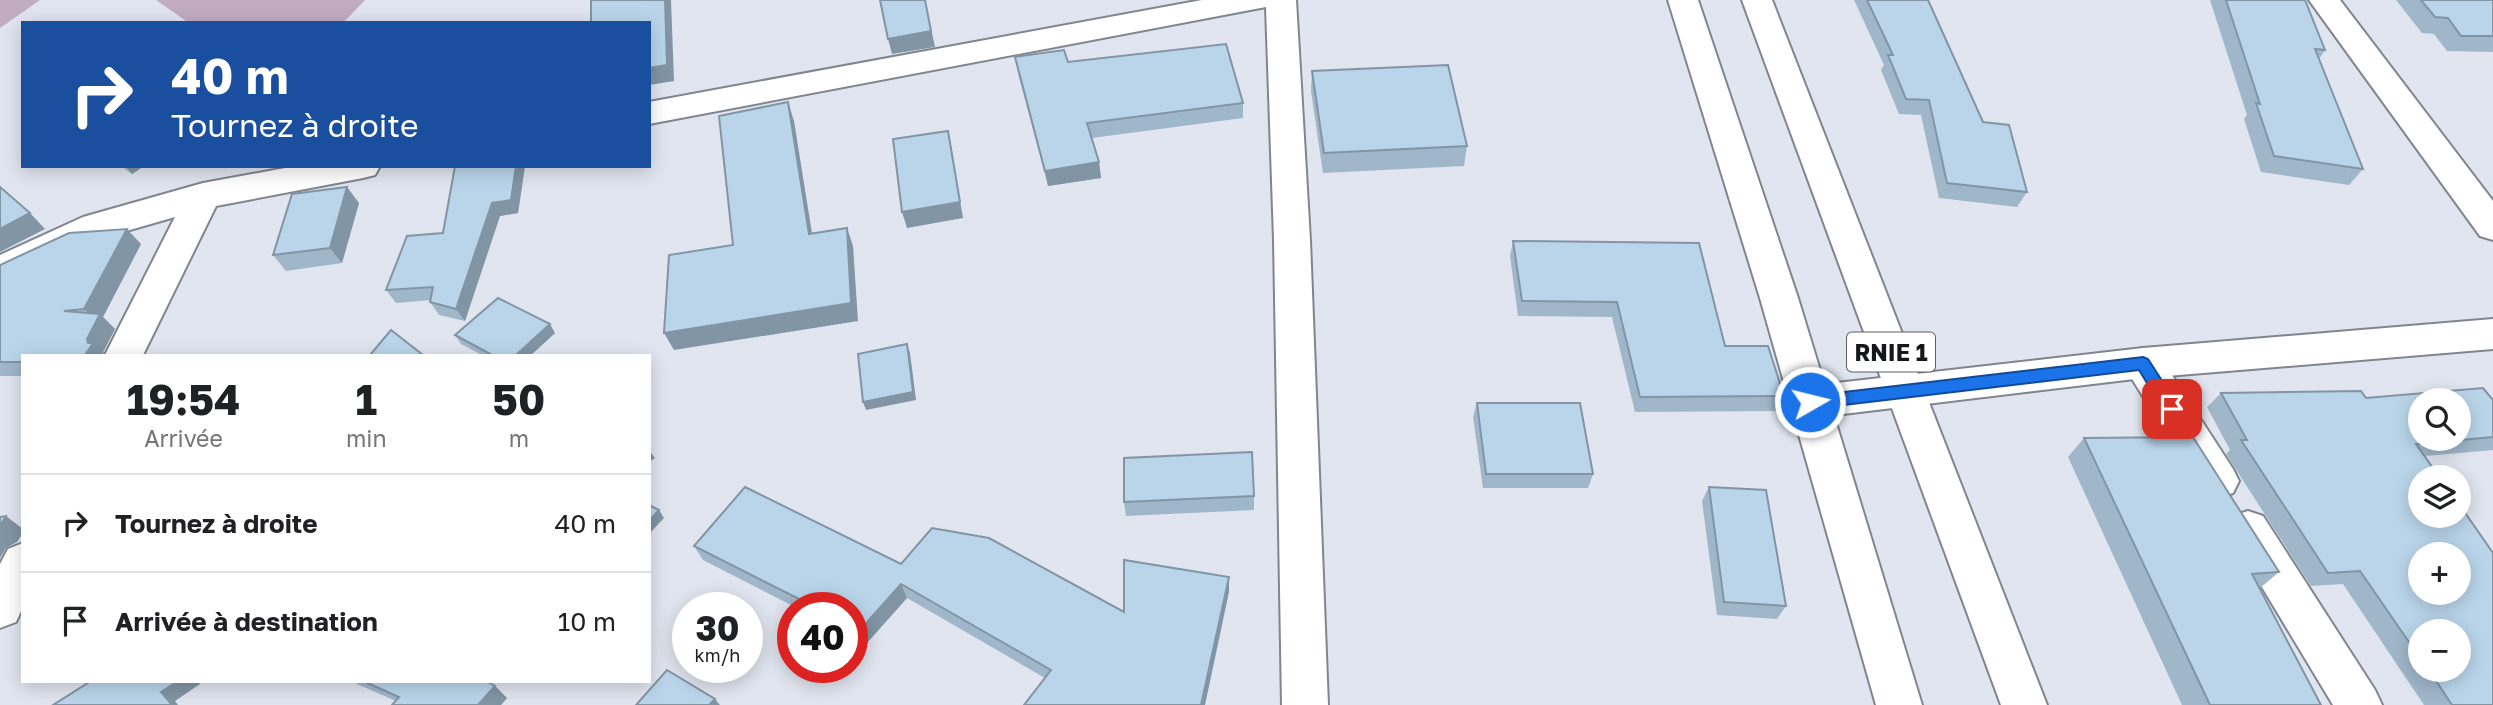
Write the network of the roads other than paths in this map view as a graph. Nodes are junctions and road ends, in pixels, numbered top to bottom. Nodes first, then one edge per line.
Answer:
1 (1255, 0) edge
2 (1280, 0) edge
3 (1683, 0) edge
4 (1757, 0) edge
5 (2324, 0) edge
6 (651, 113) edge
7 (352, 168) edge
8 (203, 196) junction
9 (2493, 227) edge
10 (0, 271) edge
11 (2493, 334) edge
12 (124, 354) edge
13 (2143, 363) junction
14 (1906, 390) junction
15 (1810, 402) junction
16 (21, 566) edge
17 (0, 608) edge
18 (1305, 705) edge
19 (1899, 705) edge
20 (2024, 705) edge
21 (2359, 705) edge

1 - 6 main road
2 - 18 main road
3 - 15 main road
4 - 14 main road, RNIE 1
5 - 9 main road
7 - 8 main road
8 - 10 main road
8 - 12 main road
11 - 13 main road
13 - 14 main road
13 - 21 main road
14 - 15 main road
14 - 20 main road, RNIE 1
15 - 19 main road
16 - 17 main road

